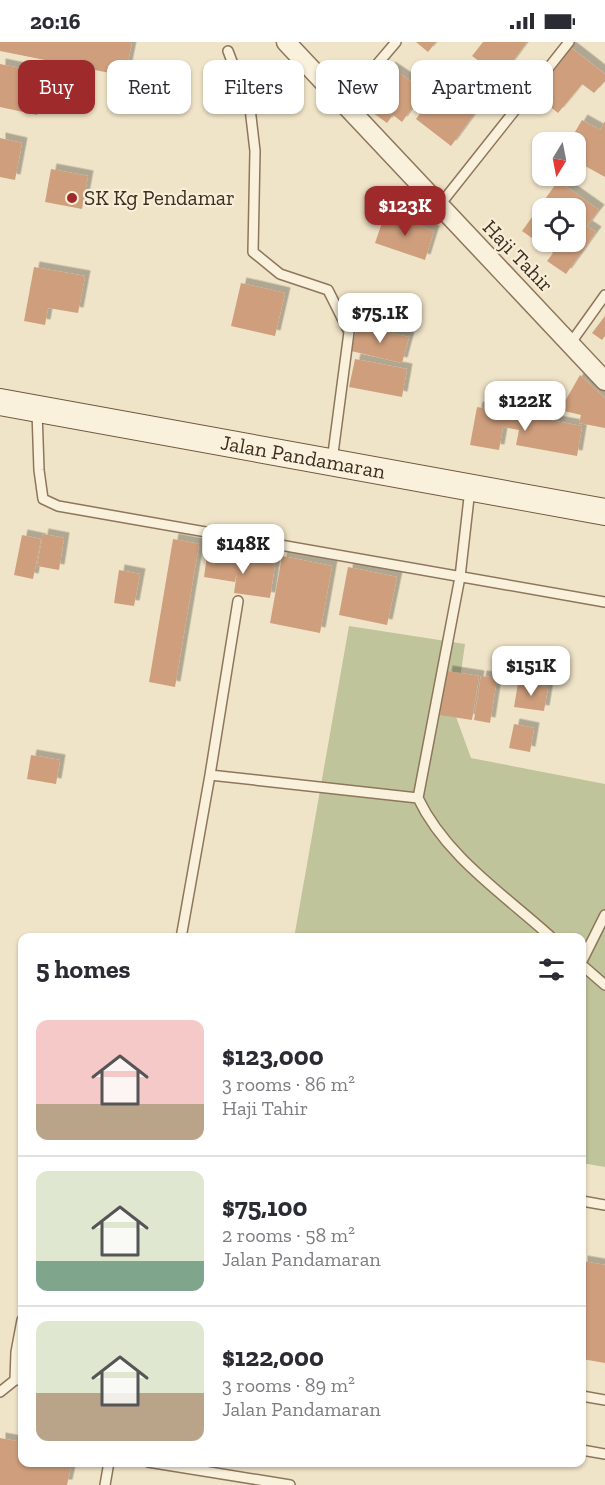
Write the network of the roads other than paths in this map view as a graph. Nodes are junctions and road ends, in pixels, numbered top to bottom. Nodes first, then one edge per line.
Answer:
1 (286, 42) edge
2 (396, 42) edge
3 (569, 42) edge
4 (228, 51) dead end
5 (381, 60) edge
6 (316, 74) edge
7 (354, 114) edge
8 (439, 206) junction
9 (605, 295) edge
10 (570, 344) junction
11 (605, 381) edge
12 (0, 402) edge
13 (36, 408) junction
14 (332, 463) junction
15 (470, 489) junction
16 (605, 513) edge
17 (460, 577) junction
18 (238, 602) dead end
19 (605, 602) edge
20 (210, 775) junction
21 (418, 798) junction
22 (605, 915) edge
23 (182, 933) edge
24 (546, 933) edge
25 (586, 955) edge
26 (586, 967) edge
27 (605, 985) edge
28 (586, 1202) edge
29 (605, 1205) edge
30 (18, 1341) edge
31 (18, 1371) edge
32 (18, 1381) edge
33 (0, 1392) edge
34 (586, 1397) edge
35 (605, 1400) edge
36 (586, 1451) edge
37 (605, 1454) edge
38 (108, 1467) edge
39 (179, 1467) edge
40 (105, 1485) edge
41 (290, 1485) edge

1 - 6 street, Haji Tahir
2 - 5 lane
3 - 8 lane
4 - 14 lane
7 - 8 street, Haji Tahir
8 - 10 street, Haji Tahir
9 - 10 lane
10 - 11 street, Haji Tahir
12 - 13 main road, Jalan Pandamaran
13 - 14 main road, Jalan Pandamaran
13 - 17 lane
14 - 15 main road, Jalan Pandamaran
15 - 16 main road, Jalan Pandamaran
15 - 17 lane
17 - 19 lane
17 - 21 lane
18 - 20 lane
20 - 21 lane
20 - 23 lane
21 - 24 lane
22 - 25 lane
26 - 27 lane
28 - 29 lane
30 - 31 lane
32 - 33 lane
34 - 35 lane
36 - 37 lane
38 - 40 lane
39 - 41 lane

